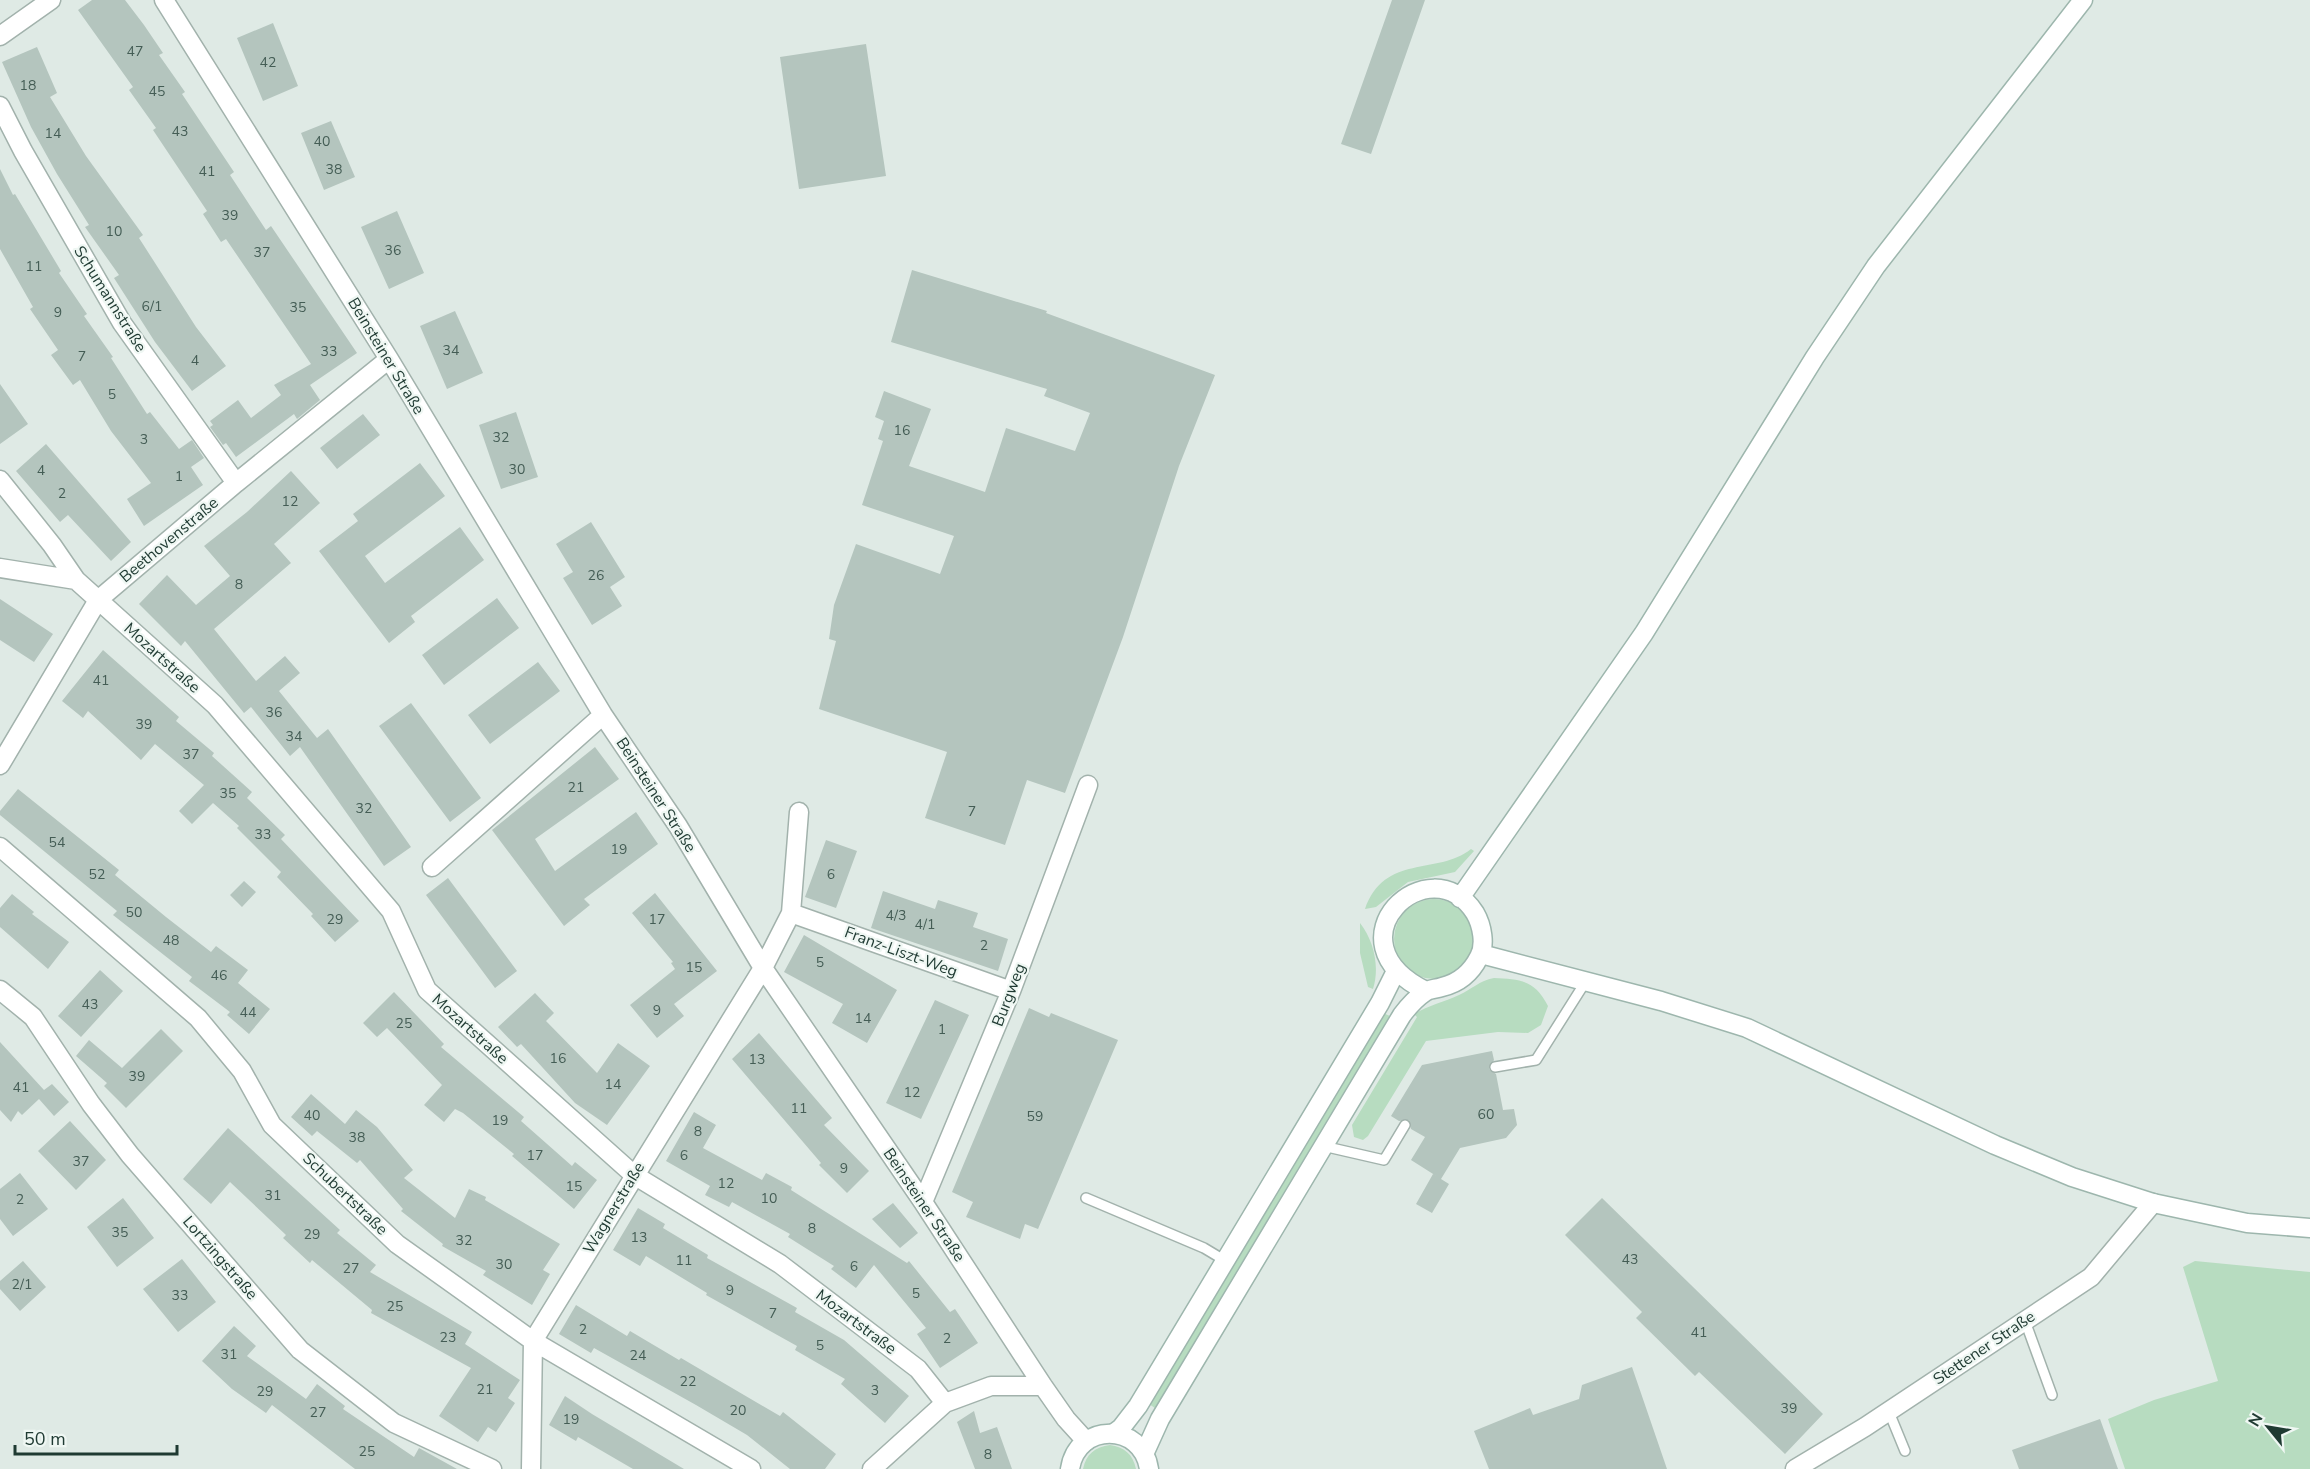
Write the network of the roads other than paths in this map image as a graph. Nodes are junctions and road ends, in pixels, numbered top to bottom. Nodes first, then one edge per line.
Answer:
1 (51, 0) edge
2 (164, 0) edge
3 (2083, 0) edge
4 (0, 36) edge
5 (0, 106) edge
6 (389, 359) junction
7 (0, 480) edge
8 (236, 483) junction
9 (0, 568) edge
10 (76, 580) junction
11 (98, 600) junction
12 (603, 715) junction
13 (0, 765) edge
14 (1088, 785) dead end
15 (799, 812) dead end
16 (0, 848) edge
17 (432, 867) dead end
18 (1460, 898) junction
19 (791, 913) junction
20 (1481, 954) junction
21 (764, 968) junction
22 (1396, 971) junction
23 (1586, 981) junction
24 (0, 990) edge
25 (1011, 991) junction
26 (1426, 991) junction
27 (1495, 1067) dead end
28 (1405, 1125) dead end
29 (1323, 1146) junction
30 (634, 1175) junction
31 (1086, 1197) dead end
32 (923, 1202) junction
33 (2153, 1203) junction
34 (2310, 1228) edge
35 (1224, 1260) junction
36 (2025, 1321) junction
37 (533, 1341) junction
38 (1043, 1386) junction
39 (2052, 1395) dead end
40 (945, 1403) junction
41 (1889, 1412) junction
42 (1113, 1434) junction
43 (1086, 1441) junction
44 (1905, 1451) dead end
45 (1147, 1460) edge
46 (492, 1469) edge
47 (531, 1469) edge
48 (751, 1469) edge
49 (872, 1469) edge
50 (1071, 1469) edge
51 (1795, 1469) edge

1 - 4 street
2 - 6 street, Beinsteiner Straße
3 - 18 street
5 - 8 street, Schumannstraße
6 - 8 street, Beethovenstraße
6 - 12 street, Beinsteiner Straße
7 - 10 street, Mozartstraße
8 - 11 street, Beethovenstraße
9 - 10 street
10 - 11 street, Mozartstraße
11 - 13 street, Beethovenstraße
11 - 30 street, Mozartstraße
12 - 17 street
12 - 21 street, Beinsteiner Straße
14 - 25 street, Burgweg
15 - 19 street
16 - 37 street, Schubertstraße
18 - 20 street
18 - 22 street
19 - 21 street
19 - 25 street, Franz-Liszt-Weg
20 - 23 street
20 - 26 street
21 - 30 street, Wagnerstraße
21 - 32 street, Beinsteiner Straße
22 - 26 street
22 - 35 street
23 - 27 lane
23 - 33 street
24 - 46 street, Lortzingstraße
25 - 32 street, Burgweg
26 - 29 street
28 - 29 lane
29 - 45 street
30 - 37 street, Wagnerstraße
30 - 40 street, Mozartstraße
31 - 35 lane
32 - 38 street, Beinsteiner Straße
33 - 34 street
33 - 36 street, Stettener Straße
35 - 42 street
36 - 39 lane
36 - 41 street, Stettener Straße
37 - 47 street
37 - 48 street, Schubertstraße
38 - 40 street
38 - 43 street, Beinsteiner Straße
40 - 49 street
41 - 44 lane
41 - 51 street, Stettener Straße
42 - 43 street
42 - 45 street
43 - 50 street

